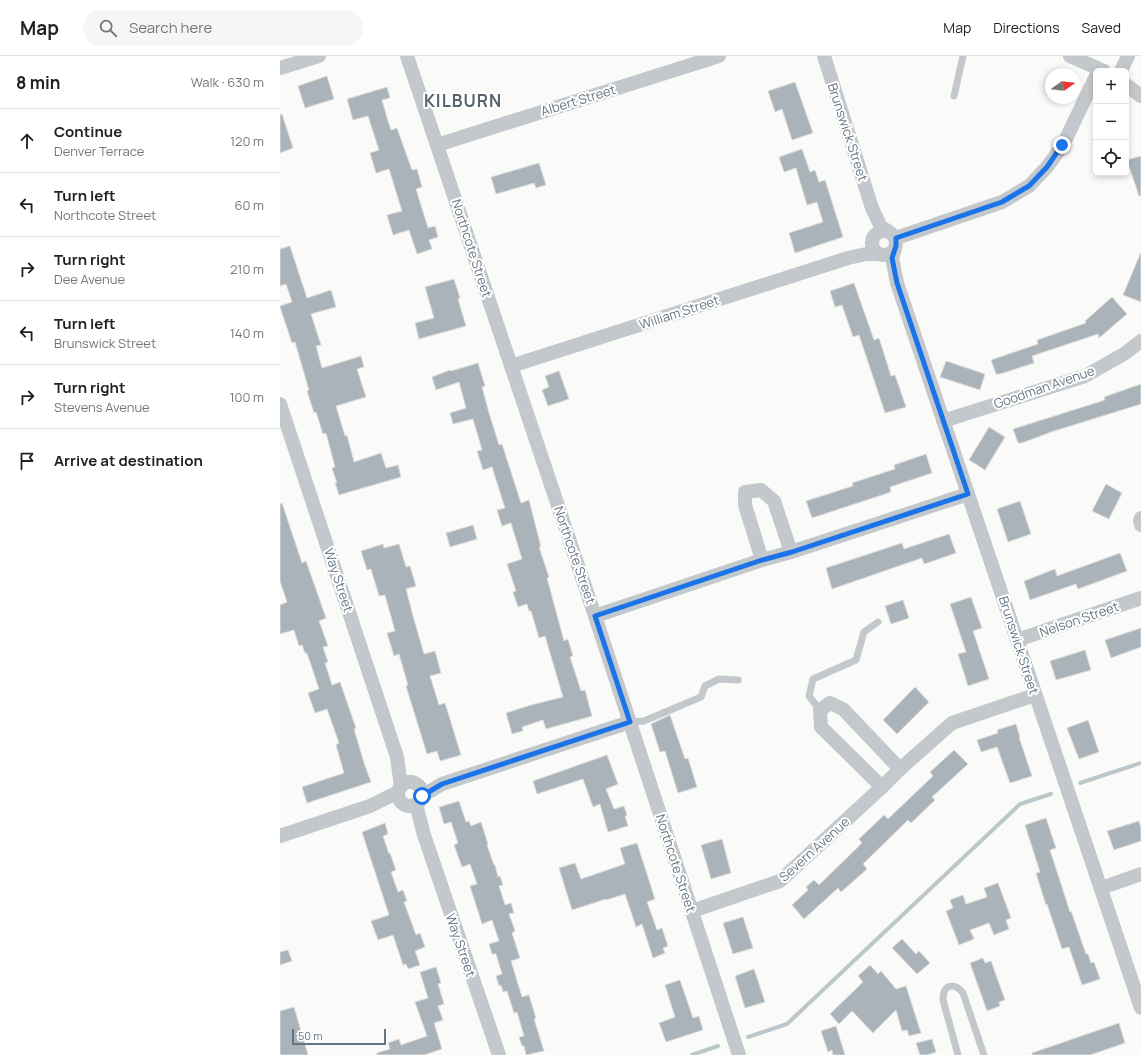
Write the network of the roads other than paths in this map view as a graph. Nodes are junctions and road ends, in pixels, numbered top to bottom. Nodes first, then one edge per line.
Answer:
1 (319, 56) edge
2 (407, 56) edge
3 (719, 56) edge
4 (824, 56) edge
5 (963, 56) edge
6 (1071, 56) edge
7 (1128, 56) edge
8 (280, 68) edge
9 (1093, 68) edge
10 (1122, 68) edge
11 (1093, 85) edge
12 (1129, 87) edge
13 (954, 96) dead end
14 (1141, 96) edge
15 (437, 145) junction
16 (885, 238) junction
17 (880, 255) junction
18 (848, 258) junction
19 (897, 283) junction
20 (1141, 341) edge
21 (511, 366) junction
22 (280, 404) edge
23 (943, 421) junction
24 (968, 494) junction
25 (1141, 518) edge
26 (1141, 525) edge
27 (792, 552) junction
28 (762, 560) junction
29 (1141, 598) edge
30 (595, 616) junction
31 (878, 622) dead end
32 (1018, 640) junction
33 (738, 680) dead end
34 (1035, 695) junction
35 (820, 710) junction
36 (630, 722) junction
37 (900, 769) junction
38 (882, 787) junction
39 (410, 795) junction
40 (280, 836) edge
41 (1141, 874) edge
42 (1101, 888) junction
43 (692, 911) junction
44 (1141, 1008) edge
45 (498, 1055) edge
46 (739, 1055) edge
47 (958, 1055) edge
48 (984, 1055) edge

1 - 8 street
2 - 15 street, Northcote Street
3 - 15 street, Albert Street
4 - 16 street, Brunswick Street
5 - 13 lane
6 - 9 street
7 - 10 street
11 - 16 street, William Street
12 - 14 street
15 - 21 street, Northcote Street
16 - 17 street, William Street
16 - 17 street, Brunswick Street
16 - 18 street, William Street
16 - 19 street, Brunswick Street
17 - 18 street, William Street
17 - 19 street, Brunswick Street
18 - 21 street, William Street
19 - 23 street, Brunswick Street
20 - 23 street, Goodman Avenue
21 - 30 street, Northcote Street
22 - 39 street, Way Street
23 - 24 street, Brunswick Street
24 - 27 street
24 - 32 street, Brunswick Street
25 - 26 street
27 - 28 street
27 - 28 street
28 - 30 street
29 - 32 street, Nelson Street
30 - 36 street, Northcote Street
31 - 35 lane
32 - 34 street, Brunswick Street
33 - 36 lane
34 - 37 street, Severn Avenue
34 - 42 street, Brunswick Street
35 - 37 street
35 - 38 street
36 - 39 street
36 - 43 street, Northcote Street
37 - 38 street, Severn Avenue
38 - 43 street, Severn Avenue
39 - 40 street
39 - 45 street, Way Street
41 - 42 street
42 - 44 street, Brunswick Street
43 - 46 street, Northcote Street
47 - 48 lane

